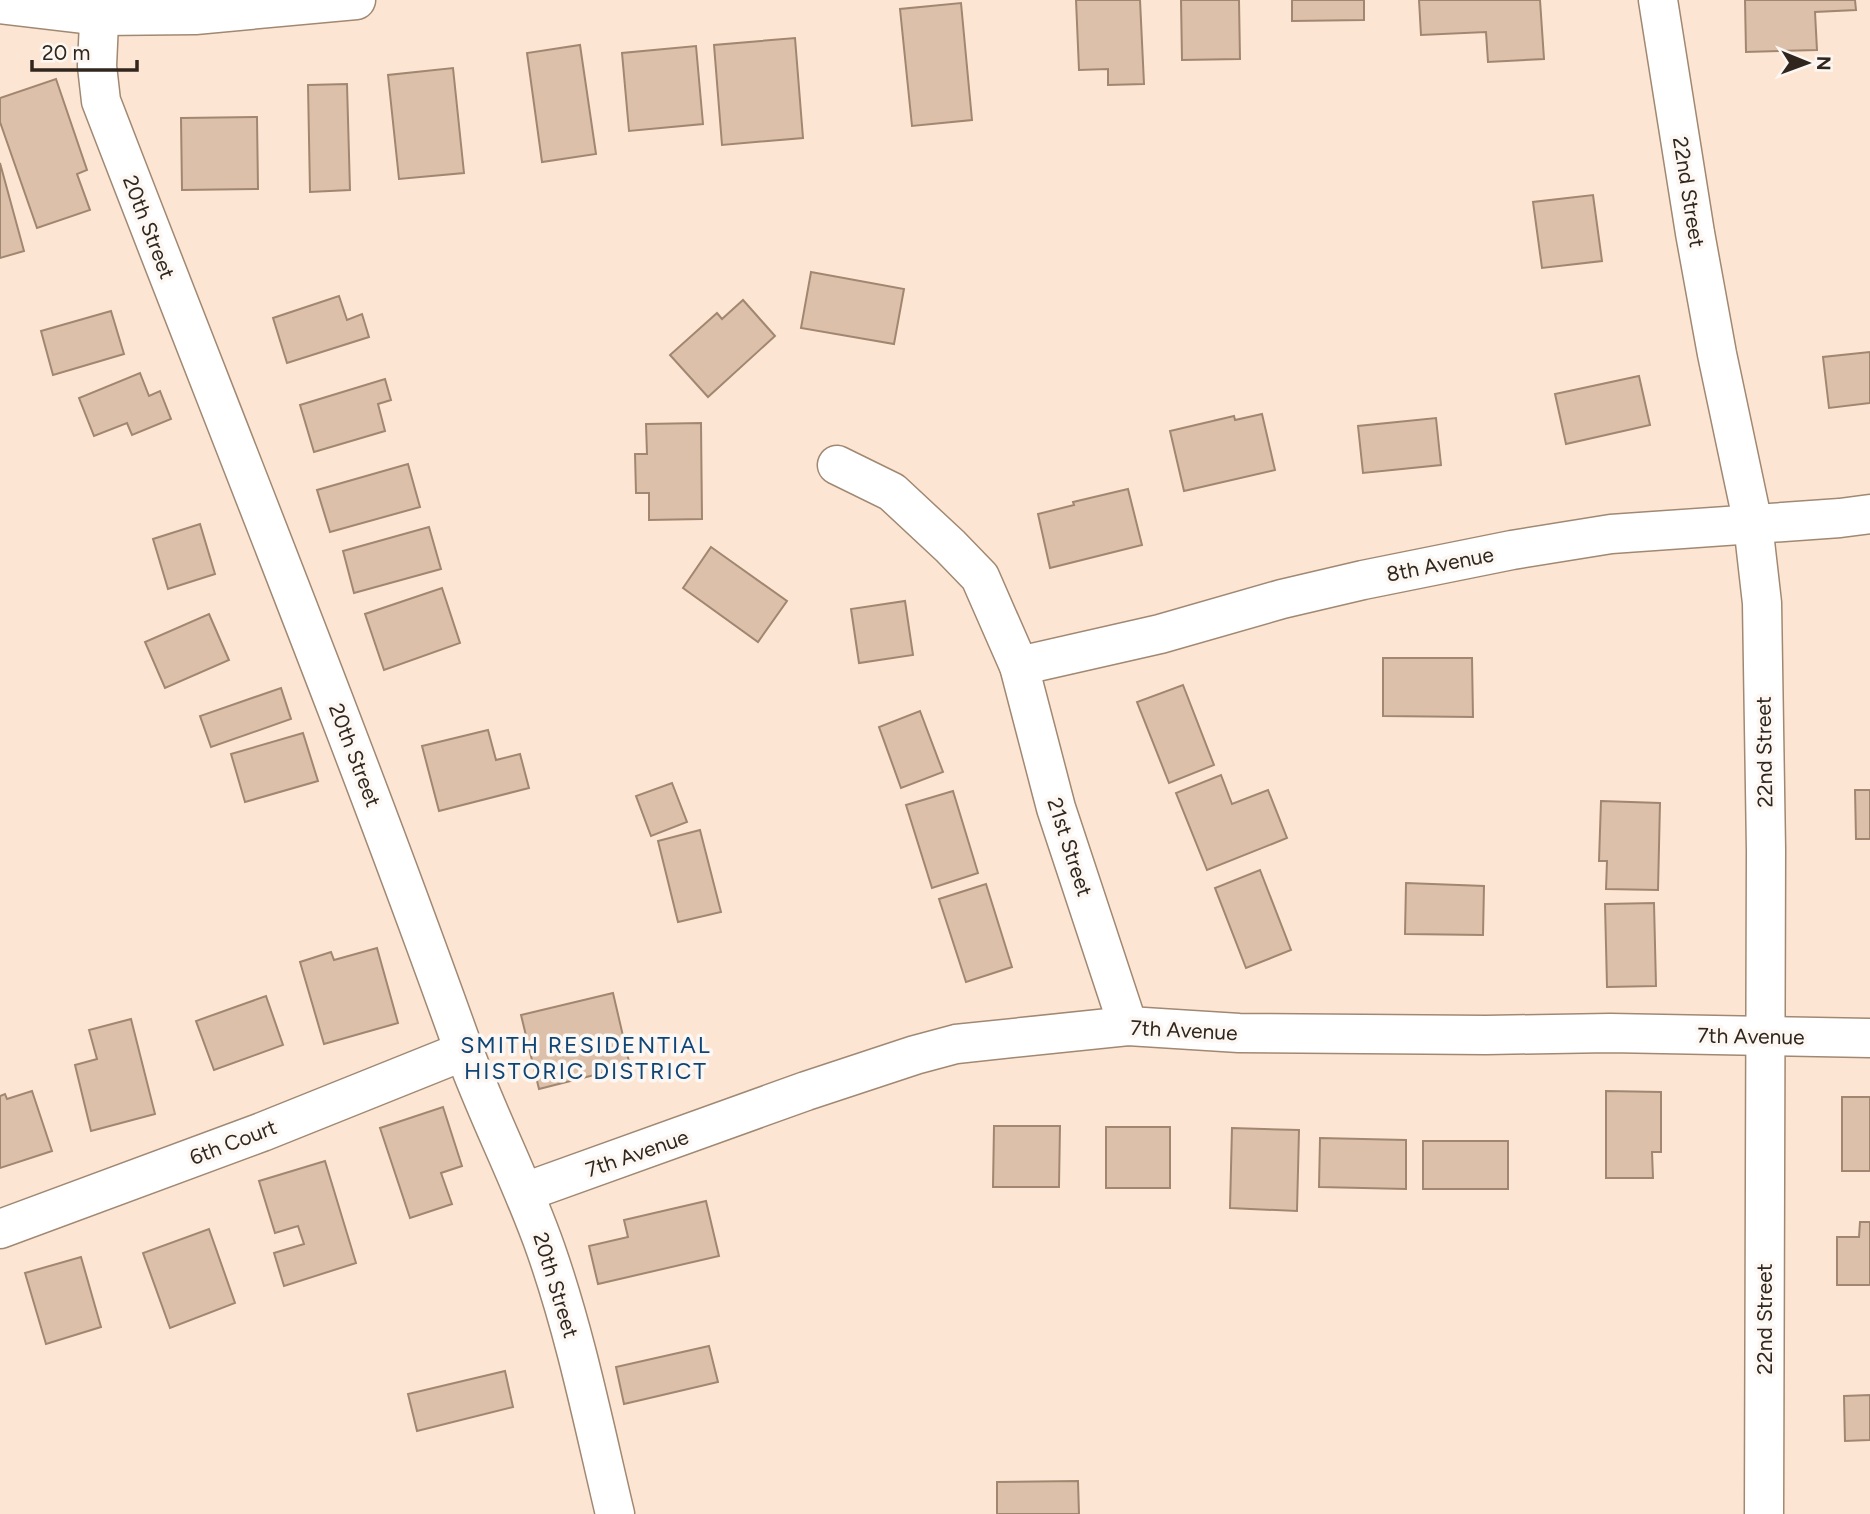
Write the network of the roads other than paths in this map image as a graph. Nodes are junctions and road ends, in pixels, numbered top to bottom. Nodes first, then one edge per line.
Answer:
1 (356, 0) edge
2 (1658, 0) edge
3 (0, 4) edge
4 (100, 8) edge
5 (193, 8) edge
6 (837, 465) dead end
7 (1870, 514) edge
8 (1753, 524) junction
9 (1019, 666) junction
10 (1128, 1026) junction
11 (1764, 1037) junction
12 (1870, 1038) edge
13 (464, 1051) junction
14 (525, 1192) junction
15 (0, 1229) edge
16 (615, 1514) edge
17 (1764, 1514) edge

1 - 5 street
2 - 8 street, 22nd Street
3 - 4 street
4 - 5 street
4 - 13 street, 20th Street
6 - 9 street, 21st Street
7 - 8 street, 8th Avenue
8 - 9 street, 8th Avenue
8 - 11 street, 22nd Street
9 - 10 street, 21st Street
10 - 11 street, 7th Avenue
10 - 14 street, 7th Avenue
11 - 12 street, 7th Avenue
11 - 17 street, 22nd Street
13 - 14 street, 20th Street
13 - 15 street, 6th Court
14 - 16 street, 20th Street

